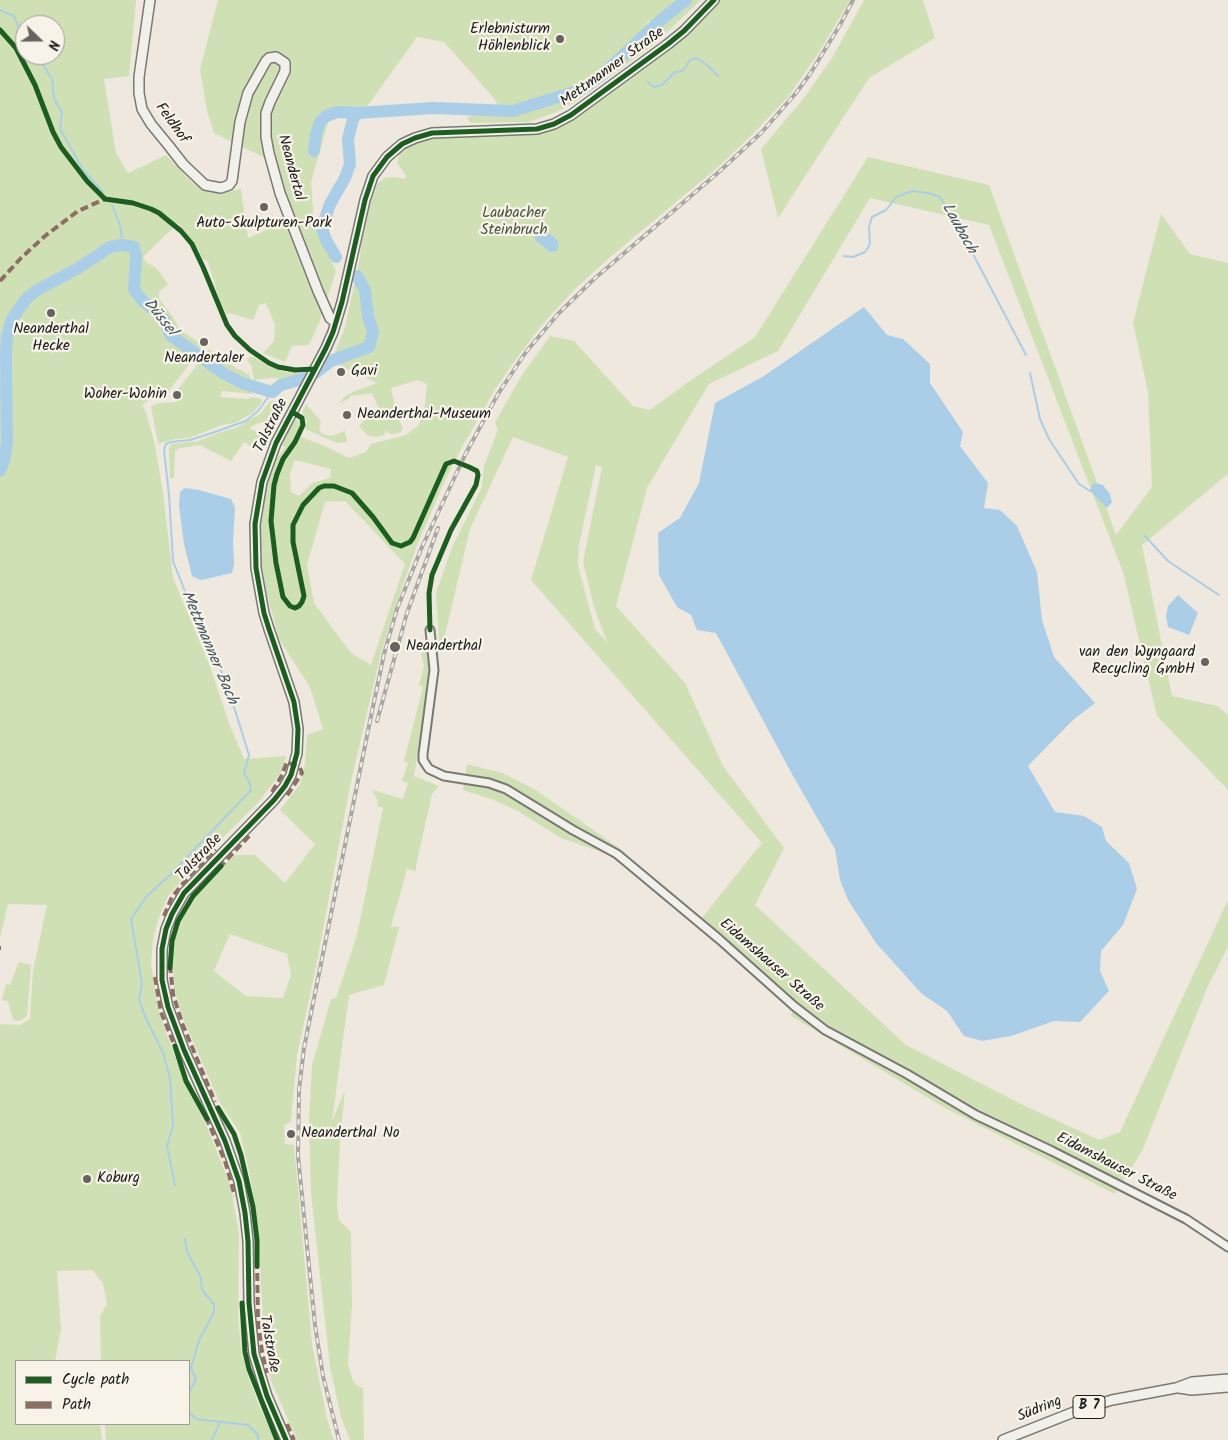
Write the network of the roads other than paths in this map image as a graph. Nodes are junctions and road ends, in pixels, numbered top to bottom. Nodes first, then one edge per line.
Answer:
1 (150, 0) edge
2 (714, 0) edge
3 (214, 188) joint
4 (336, 323) junction
5 (314, 371) joint
6 (430, 630) dead end
7 (1228, 1247) edge
8 (1228, 1379) edge
9 (1228, 1387) edge
10 (1176, 1388) junction
11 (286, 1440) edge
12 (1003, 1440) edge

1 - 3 main road, Feldhof
2 - 4 main road, Mettmanner Straße
3 - 4 main road, Neandertal
4 - 5 main road, Mettmanner Straße
5 - 11 main road, Talstraße
6 - 7 street, Eidamshauser Straße
8 - 10 main road, Südring / B 7
9 - 10 main road, Südring / B 7
10 - 12 main road, Südring / B 7

